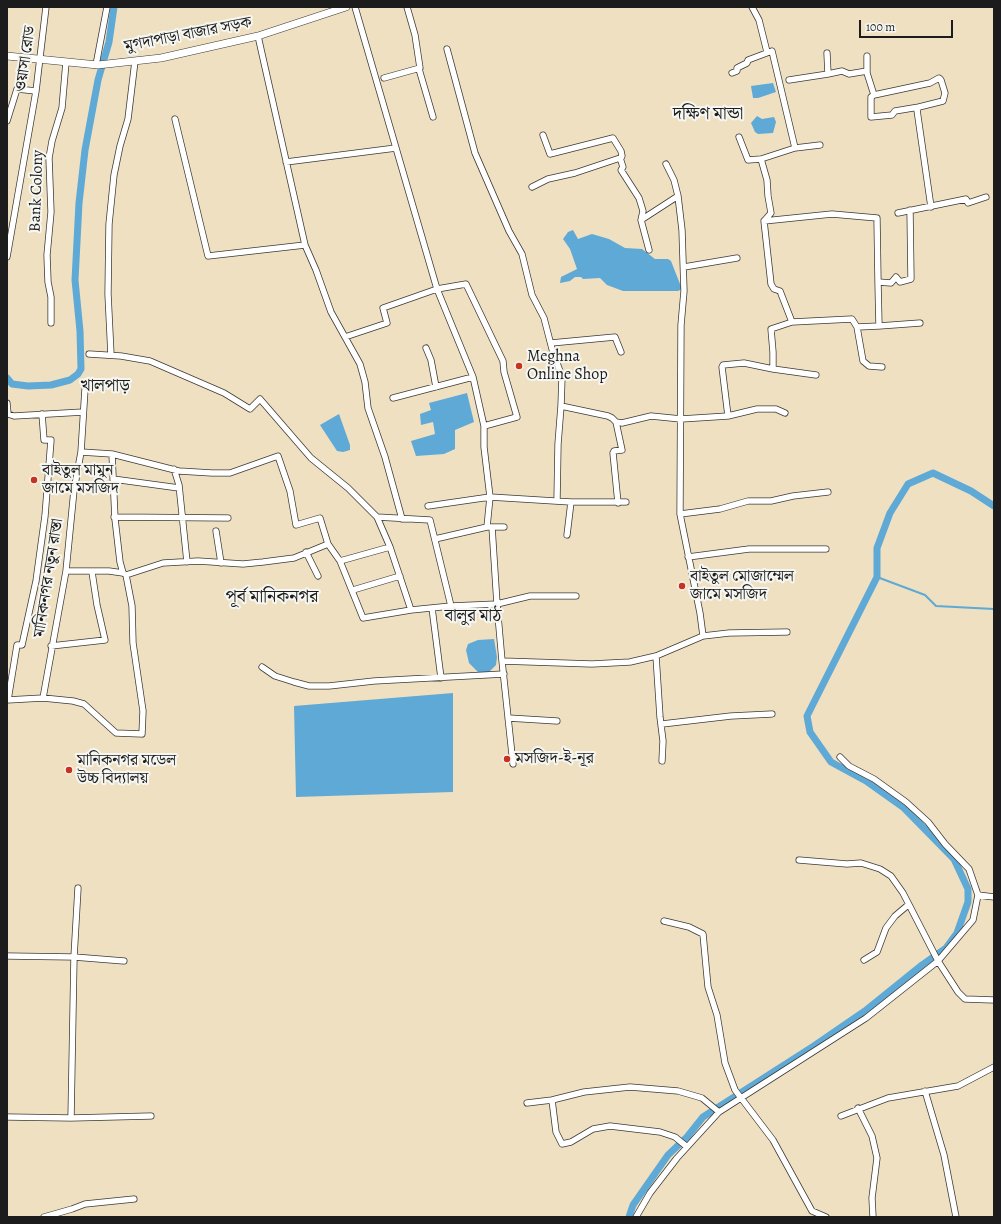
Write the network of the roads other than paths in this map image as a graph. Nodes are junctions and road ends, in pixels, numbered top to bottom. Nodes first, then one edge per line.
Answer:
1 (46, 7) edge
2 (107, 7) edge
3 (346, 7) edge
4 (355, 7) edge
5 (407, 7) edge
6 (752, 7) edge
7 (258, 36) junction
8 (447, 49) dead end
9 (767, 52) junction
10 (827, 53) dead end
11 (7, 56) edge
12 (867, 56) dead end
13 (39, 59) junction
14 (66, 62) junction
15 (135, 62) junction
16 (97, 65) junction
17 (419, 68) junction
18 (867, 71) junction
19 (732, 73) dead end
20 (828, 74) junction
21 (384, 78) dead end
22 (788, 80) dead end
23 (36, 91) junction
24 (874, 95) junction
25 (919, 107) junction
26 (433, 116) dead end
27 (175, 119) dead end
28 (7, 121) edge
29 (543, 135) dead end
30 (739, 137) dead end
31 (820, 145) dead end
32 (396, 148) junction
33 (795, 148) junction
34 (620, 158) junction
35 (761, 160) junction
36 (286, 162) junction
37 (666, 164) dead end
38 (532, 187) dead end
39 (678, 196) junction
40 (986, 197) dead end
41 (931, 207) junction
42 (910, 210) junction
43 (898, 213) dead end
44 (641, 220) junction
45 (764, 221) junction
46 (305, 245) junction
47 (649, 250) dead end
48 (7, 257) edge
49 (737, 258) dead end
50 (684, 267) junction
51 (878, 282) junction
52 (437, 289) junction
53 (792, 322) junction
54 (51, 323) dead end
55 (920, 323) dead end
56 (879, 326) junction
57 (857, 327) junction
58 (345, 337) junction
59 (551, 343) junction
60 (426, 348) dead end
61 (621, 352) dead end
62 (89, 354) dead end
63 (111, 356) junction
64 (882, 367) dead end
65 (773, 369) junction
66 (816, 375) dead end
67 (473, 377) junction
68 (436, 387) junction
69 (85, 389) dead end
70 (393, 398) dead end
71 (7, 403) edge
72 (561, 406) junction
73 (83, 412) junction
74 (785, 413) dead end
75 (42, 414) junction
76 (728, 416) junction
77 (681, 419) junction
78 (616, 422) junction
79 (484, 426) junction
80 (81, 452) junction
81 (112, 454) junction
82 (174, 469) junction
83 (114, 479) junction
84 (179, 488) junction
85 (828, 492) dead end
86 (490, 497) junction
87 (557, 501) junction
88 (571, 502) junction
89 (626, 502) dead end
90 (618, 503) junction
91 (428, 506) dead end
92 (680, 514) junction
93 (114, 517) junction
94 (377, 517) junction
95 (182, 518) junction
96 (228, 518) dead end
97 (402, 519) junction
98 (489, 527) junction
99 (504, 527) dead end
100 (216, 531) dead end
101 (567, 535) dead end
102 (435, 539) junction
103 (328, 544) junction
104 (390, 547) junction
105 (826, 549) dead end
106 (306, 552) junction
107 (688, 557) junction
108 (340, 561) junction
109 (187, 562) junction
110 (222, 562) junction
111 (66, 571) junction
112 (92, 572) junction
113 (125, 574) junction
114 (318, 576) dead end
115 (400, 576) junction
116 (352, 590) junction
117 (576, 596) dead end
118 (497, 604) junction
119 (451, 606) junction
120 (432, 608) junction
121 (411, 610) junction
122 (787, 632) dead end
123 (703, 636) junction
124 (52, 646) junction
125 (656, 656) junction
126 (502, 661) junction
127 (262, 667) dead end
128 (504, 674) junction
129 (441, 678) junction
130 (43, 698) junction
131 (7, 700) edge
132 (772, 714) dead end
133 (508, 718) junction
134 (557, 721) dead end
135 (662, 724) junction
136 (840, 757) dead end
137 (662, 761) dead end
138 (513, 764) dead end
139 (799, 860) dead end
140 (78, 888) dead end
141 (978, 895) junction
142 (994, 897) edge
143 (908, 905) junction
144 (664, 921) dead end
145 (7, 956) edge
146 (74, 957) junction
147 (864, 960) dead end
148 (938, 960) junction
149 (124, 961) dead end
150 (994, 1000) edge
151 (994, 1067) edge
152 (925, 1091) junction
153 (738, 1094) junction
154 (552, 1100) junction
155 (527, 1103) dead end
156 (858, 1108) junction
157 (717, 1109) junction
158 (151, 1116) dead end
159 (841, 1116) dead end
160 (7, 1117) edge
161 (71, 1118) junction
162 (685, 1146) junction
163 (134, 1199) dead end
164 (811, 1214) edge
165 (44, 1217) edge
166 (636, 1217) edge
167 (826, 1217) edge
168 (873, 1217) edge
169 (955, 1217) edge

1 - 13 street, ওয়াসা রোড
2 - 16 street
3 - 7 street, মুগদাপাড়া বাজার সড়ক
4 - 32 street
5 - 17 street
6 - 9 street
7 - 15 street, মুগদাপাড়া বাজার সড়ক
7 - 36 street
8 - 59 street
9 - 19 street
9 - 33 street
10 - 20 street
11 - 13 street, মুগদাপাড়া বাজার সড়ক
12 - 18 street
13 - 14 street, মুগদাপাড়া বাজার সড়ক
13 - 23 street, ওয়াসা রোড
14 - 16 street, মুগদাপাড়া বাজার সড়ক
14 - 54 street, Bank Colony
15 - 16 street, মুগদাপাড়া বাজার সড়ক
15 - 63 street
17 - 21 street
17 - 26 street
18 - 20 street
18 - 24 street
20 - 22 street
23 - 28 street
23 - 48 street, ওয়াসা রোড
24 - 25 street
24 - 25 street
25 - 41 street
27 - 46 street
29 - 34 street
30 - 35 street
31 - 33 street
32 - 36 street
32 - 52 street
33 - 35 street
34 - 38 street
34 - 44 street
35 - 45 street
36 - 46 street
37 - 39 street
39 - 44 street
39 - 50 street
40 - 41 street
41 - 42 street
42 - 43 street
42 - 51 street
44 - 47 street
45 - 51 street
45 - 53 street
46 - 58 street
49 - 50 street
50 - 77 street
51 - 56 street
52 - 58 street
52 - 67 street
52 - 79 street
53 - 57 street
53 - 65 street
55 - 56 street
56 - 57 street
57 - 64 street
58 - 97 street
59 - 61 street
59 - 72 street
60 - 68 street
62 - 63 street
63 - 94 street
65 - 66 street
65 - 76 street
67 - 68 street
67 - 79 street
68 - 70 street
69 - 73 street, মানিকনগর নতুন রাস্তা
71 - 75 street
72 - 78 street
72 - 87 street
73 - 75 street
73 - 80 street, মানিকনগর নতুন রাস্তা
74 - 76 street
75 - 131 street
76 - 77 street
77 - 78 street
77 - 92 street
78 - 90 street
79 - 86 street
80 - 81 street
80 - 111 street, মানিকনগর নতুন রাস্তা
81 - 82 street
81 - 83 street
82 - 84 street
82 - 103 street
83 - 84 street
83 - 93 street
84 - 95 street
85 - 92 street
86 - 87 street
86 - 91 street
86 - 98 street
87 - 88 street
88 - 90 street
88 - 101 street
89 - 90 street
92 - 107 street
93 - 95 street
93 - 113 street
94 - 97 street
94 - 104 street
95 - 96 street
95 - 109 street
97 - 102 street
98 - 99 street
98 - 102 street
98 - 118 street
100 - 110 street
102 - 119 street
103 - 106 street
103 - 108 street
104 - 108 street
104 - 115 street
105 - 107 street
106 - 110 street
106 - 114 street
107 - 123 street
108 - 116 street
109 - 110 street
109 - 113 street
111 - 112 street
111 - 124 street, মানিকনগর নতুন রাস্তা
112 - 113 street
112 - 124 street
113 - 130 street
115 - 116 street
115 - 121 street
116 - 121 street
117 - 118 street
118 - 119 street
118 - 126 street
119 - 120 street
120 - 121 street
120 - 129 street
122 - 123 street
123 - 125 street
124 - 130 street, মানিকনগর নতুন রাস্তা
125 - 126 street
125 - 135 street
126 - 128 street
127 - 129 street
128 - 129 street
128 - 133 street
130 - 131 street
132 - 135 street
133 - 134 street
133 - 138 street
135 - 137 street
136 - 141 street
139 - 143 street
140 - 146 street
141 - 142 street
141 - 148 street
143 - 147 street
143 - 148 street
144 - 153 street
145 - 146 street
146 - 149 street
146 - 161 street
148 - 150 street
148 - 153 street
151 - 152 street
152 - 156 street
152 - 169 street
153 - 157 street
153 - 164 street
154 - 155 street
154 - 157 street
154 - 162 street
156 - 159 street
156 - 168 street
157 - 162 street
158 - 161 street
160 - 161 street
162 - 166 street
163 - 165 street
164 - 167 street

